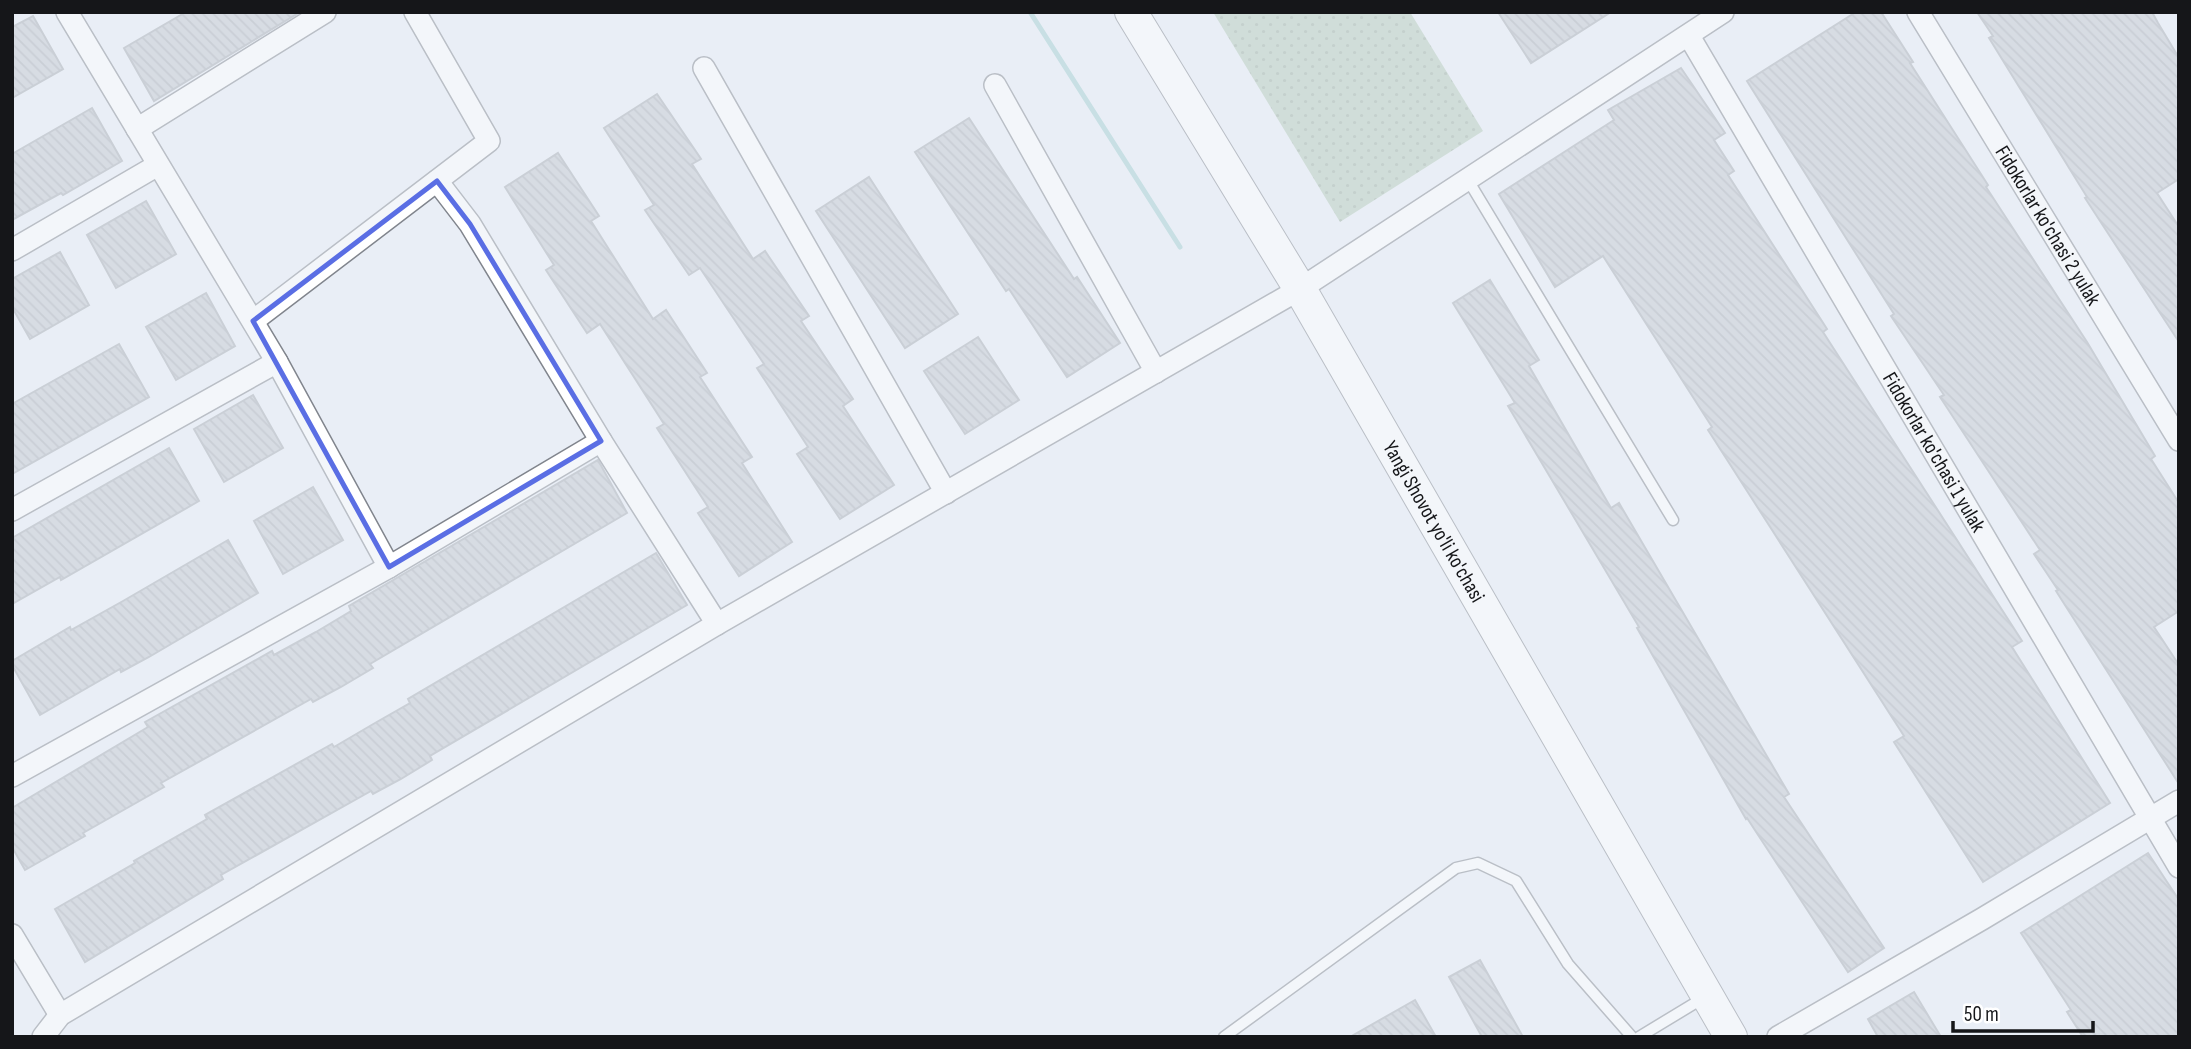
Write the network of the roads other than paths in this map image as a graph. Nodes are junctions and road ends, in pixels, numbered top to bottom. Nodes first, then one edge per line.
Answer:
1 (67, 12) edge
2 (325, 12) edge
3 (415, 12) edge
4 (1131, 12) edge
5 (1723, 12) edge
6 (1918, 12) edge
7 (1689, 36) junction
8 (704, 68) dead end
9 (995, 85) dead end
10 (137, 129) junction
11 (158, 165) junction
12 (1468, 180) junction
13 (437, 181) junction
14 (12, 250) edge
15 (1300, 289) junction
16 (253, 321) junction
17 (277, 362) junction
18 (1156, 372) junction
19 (2179, 440) edge
20 (601, 441) junction
21 (946, 493) junction
22 (12, 510) edge
23 (1673, 520) dead end
24 (389, 567) junction
25 (717, 624) junction
26 (12, 776) edge
27 (2179, 801) edge
28 (2149, 819) junction
29 (2179, 867) edge
30 (12, 935) edge
31 (1707, 996) junction
32 (60, 1015) junction
33 (43, 1037) edge
34 (1224, 1037) edge
35 (1632, 1037) edge
36 (1639, 1037) edge
37 (1731, 1037) edge
38 (1778, 1037) edge

1 - 10 street
2 - 10 street
3 - 13 street
4 - 15 main road, Yangi Shovot yo'li ko'chasi
5 - 7 street
6 - 19 street, Fidokorlar ko'chasi 2 yulak
7 - 12 street
7 - 28 street, Fidokorlar ko'chasi 1 yulak
8 - 21 street
9 - 18 street
10 - 11 street
11 - 14 street
11 - 16 street
12 - 15 street
12 - 23 lane
13 - 16 street
13 - 20 street
15 - 18 street
15 - 31 main road, Yangi Shovot yo'li ko'chasi
16 - 17 street
17 - 22 street
17 - 24 street
18 - 21 street
20 - 24 street
20 - 25 street
21 - 25 street
24 - 26 street
25 - 32 street
27 - 28 street
28 - 29 street, Fidokorlar ko'chasi 1 yulak
28 - 38 street
30 - 32 street
31 - 36 lane
31 - 37 main road, Yangi Shovot yo'li ko'chasi
32 - 33 street
34 - 35 lane

